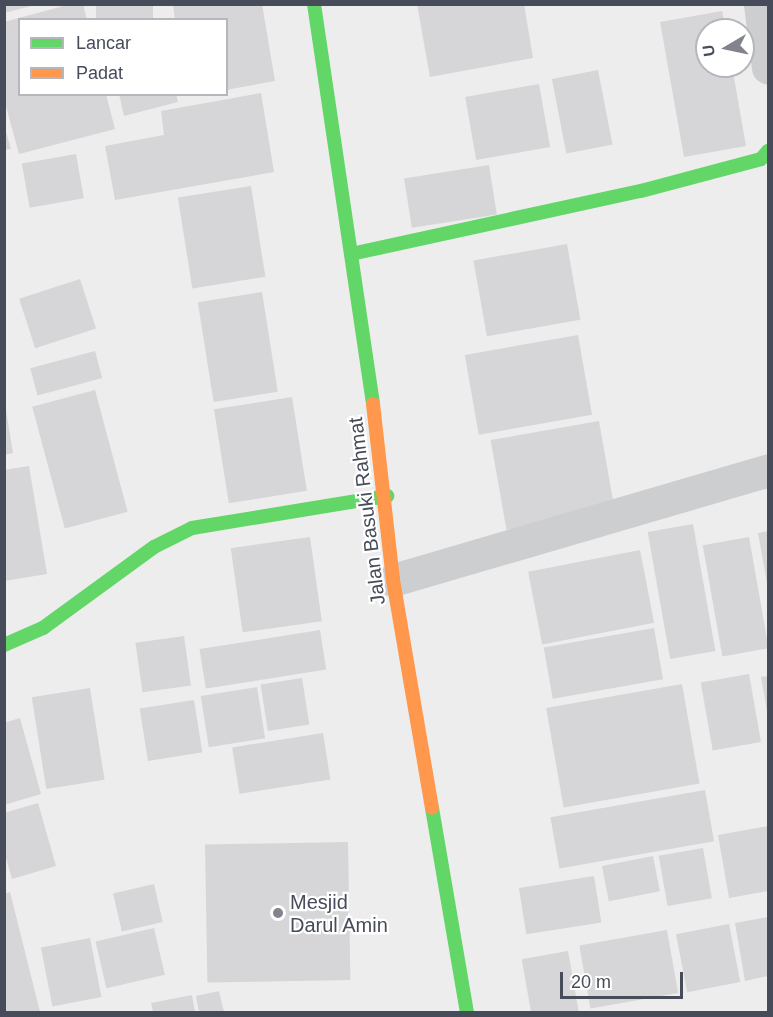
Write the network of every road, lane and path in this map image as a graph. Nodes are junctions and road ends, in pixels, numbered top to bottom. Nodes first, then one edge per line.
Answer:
1 (314, 4) edge
2 (760, 4) edge
3 (768, 68) edge
4 (768, 151) edge
5 (351, 254) junction
6 (768, 470) edge
7 (387, 496) junction
8 (393, 580) junction
9 (4, 645) edge
10 (466, 1012) edge

1 - 5 main road, Jalan Basuki Rahmat
2 - 3 street
4 - 5 main road
5 - 7 main road, Jalan Basuki Rahmat
6 - 8 street
7 - 8 main road, Jalan Basuki Rahmat
7 - 9 main road
8 - 10 main road, Jalan Basuki Rahmat

